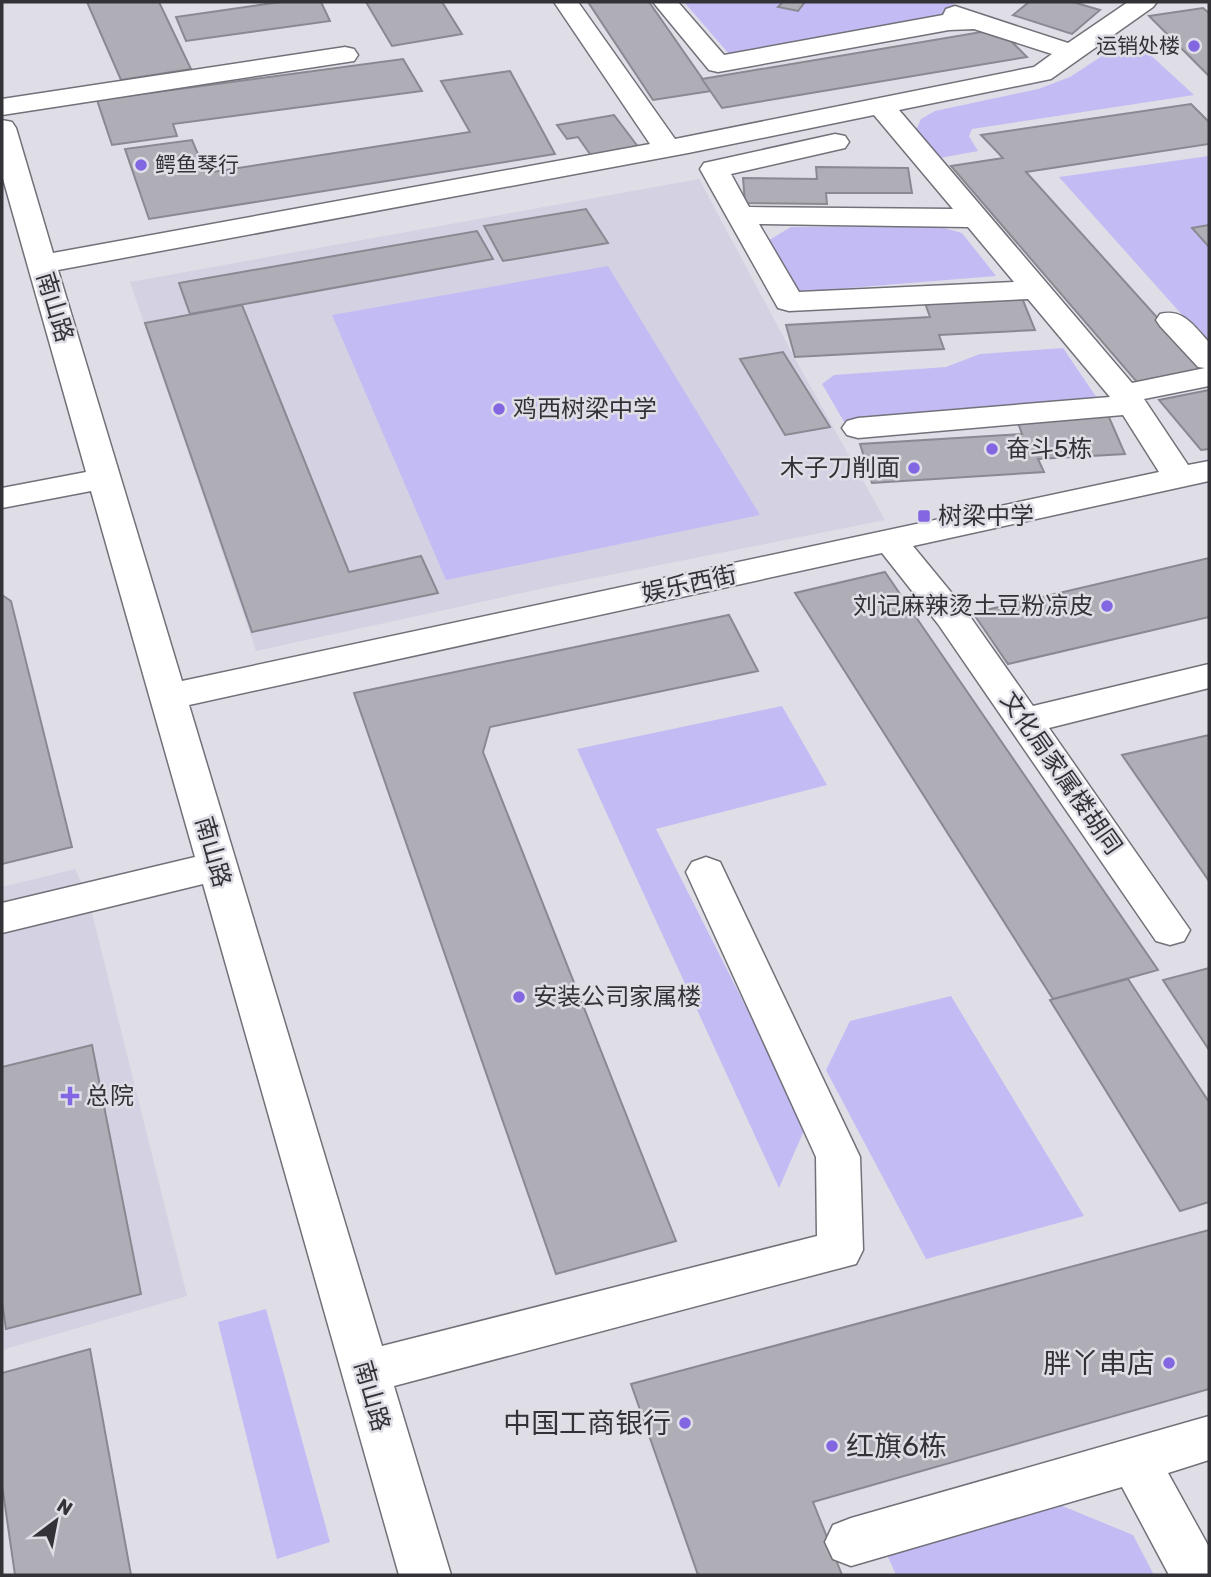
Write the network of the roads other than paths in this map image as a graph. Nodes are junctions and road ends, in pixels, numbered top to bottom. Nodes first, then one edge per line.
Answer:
1 (566, 2) edge
2 (665, 2) edge
3 (916, 2) edge
4 (1144, 2) edge
5 (965, 14) edge
6 (1073, 53) junction
7 (345, 55) dead end
8 (2, 107) edge
9 (890, 117) junction
10 (2, 128) edge
11 (667, 148) junction
12 (740, 215) junction
13 (975, 218) junction
14 (41, 264) junction
15 (1036, 290) junction
16 (1171, 320) dead end
17 (1209, 360) edge
18 (1209, 377) edge
19 (1128, 400) junction
20 (858, 428) dead end
21 (1194, 474) edge
22 (106, 478) junction
23 (2, 498) edge
24 (890, 540) junction
25 (1209, 676) edge
26 (168, 696) junction
27 (1024, 721) junction
28 (217, 866) junction
29 (706, 872) dead end
30 (2, 918) edge
31 (1170, 930) dead end
32 (365, 1372) junction
33 (1209, 1438) edge
34 (1134, 1461) junction
35 (851, 1542) dead end
36 (425, 1575) edge
37 (1197, 1575) edge

1 - 11 street
2 - 5 street
3 - 5 street
4 - 6 street
5 - 6 street
6 - 9 street
7 - 8 street
9 - 11 street
9 - 12 street
9 - 13 street
10 - 14 street, 南山路
11 - 14 street
12 - 13 street
12 - 15 street
13 - 15 street
14 - 22 street, 南山路
15 - 19 street
16 - 17 street
18 - 19 street
19 - 20 street
19 - 21 street
21 - 24 street, 娱乐西街
22 - 23 street
22 - 26 street, 南山路
24 - 26 street, 娱乐西街
24 - 27 street, 文化局家属楼胡同
25 - 27 street
26 - 28 street, 南山路
27 - 31 street, 文化局家属楼胡同
28 - 30 street
28 - 32 street, 南山路
29 - 32 street
32 - 36 street, 南山路
33 - 34 street
34 - 35 street
34 - 37 street

